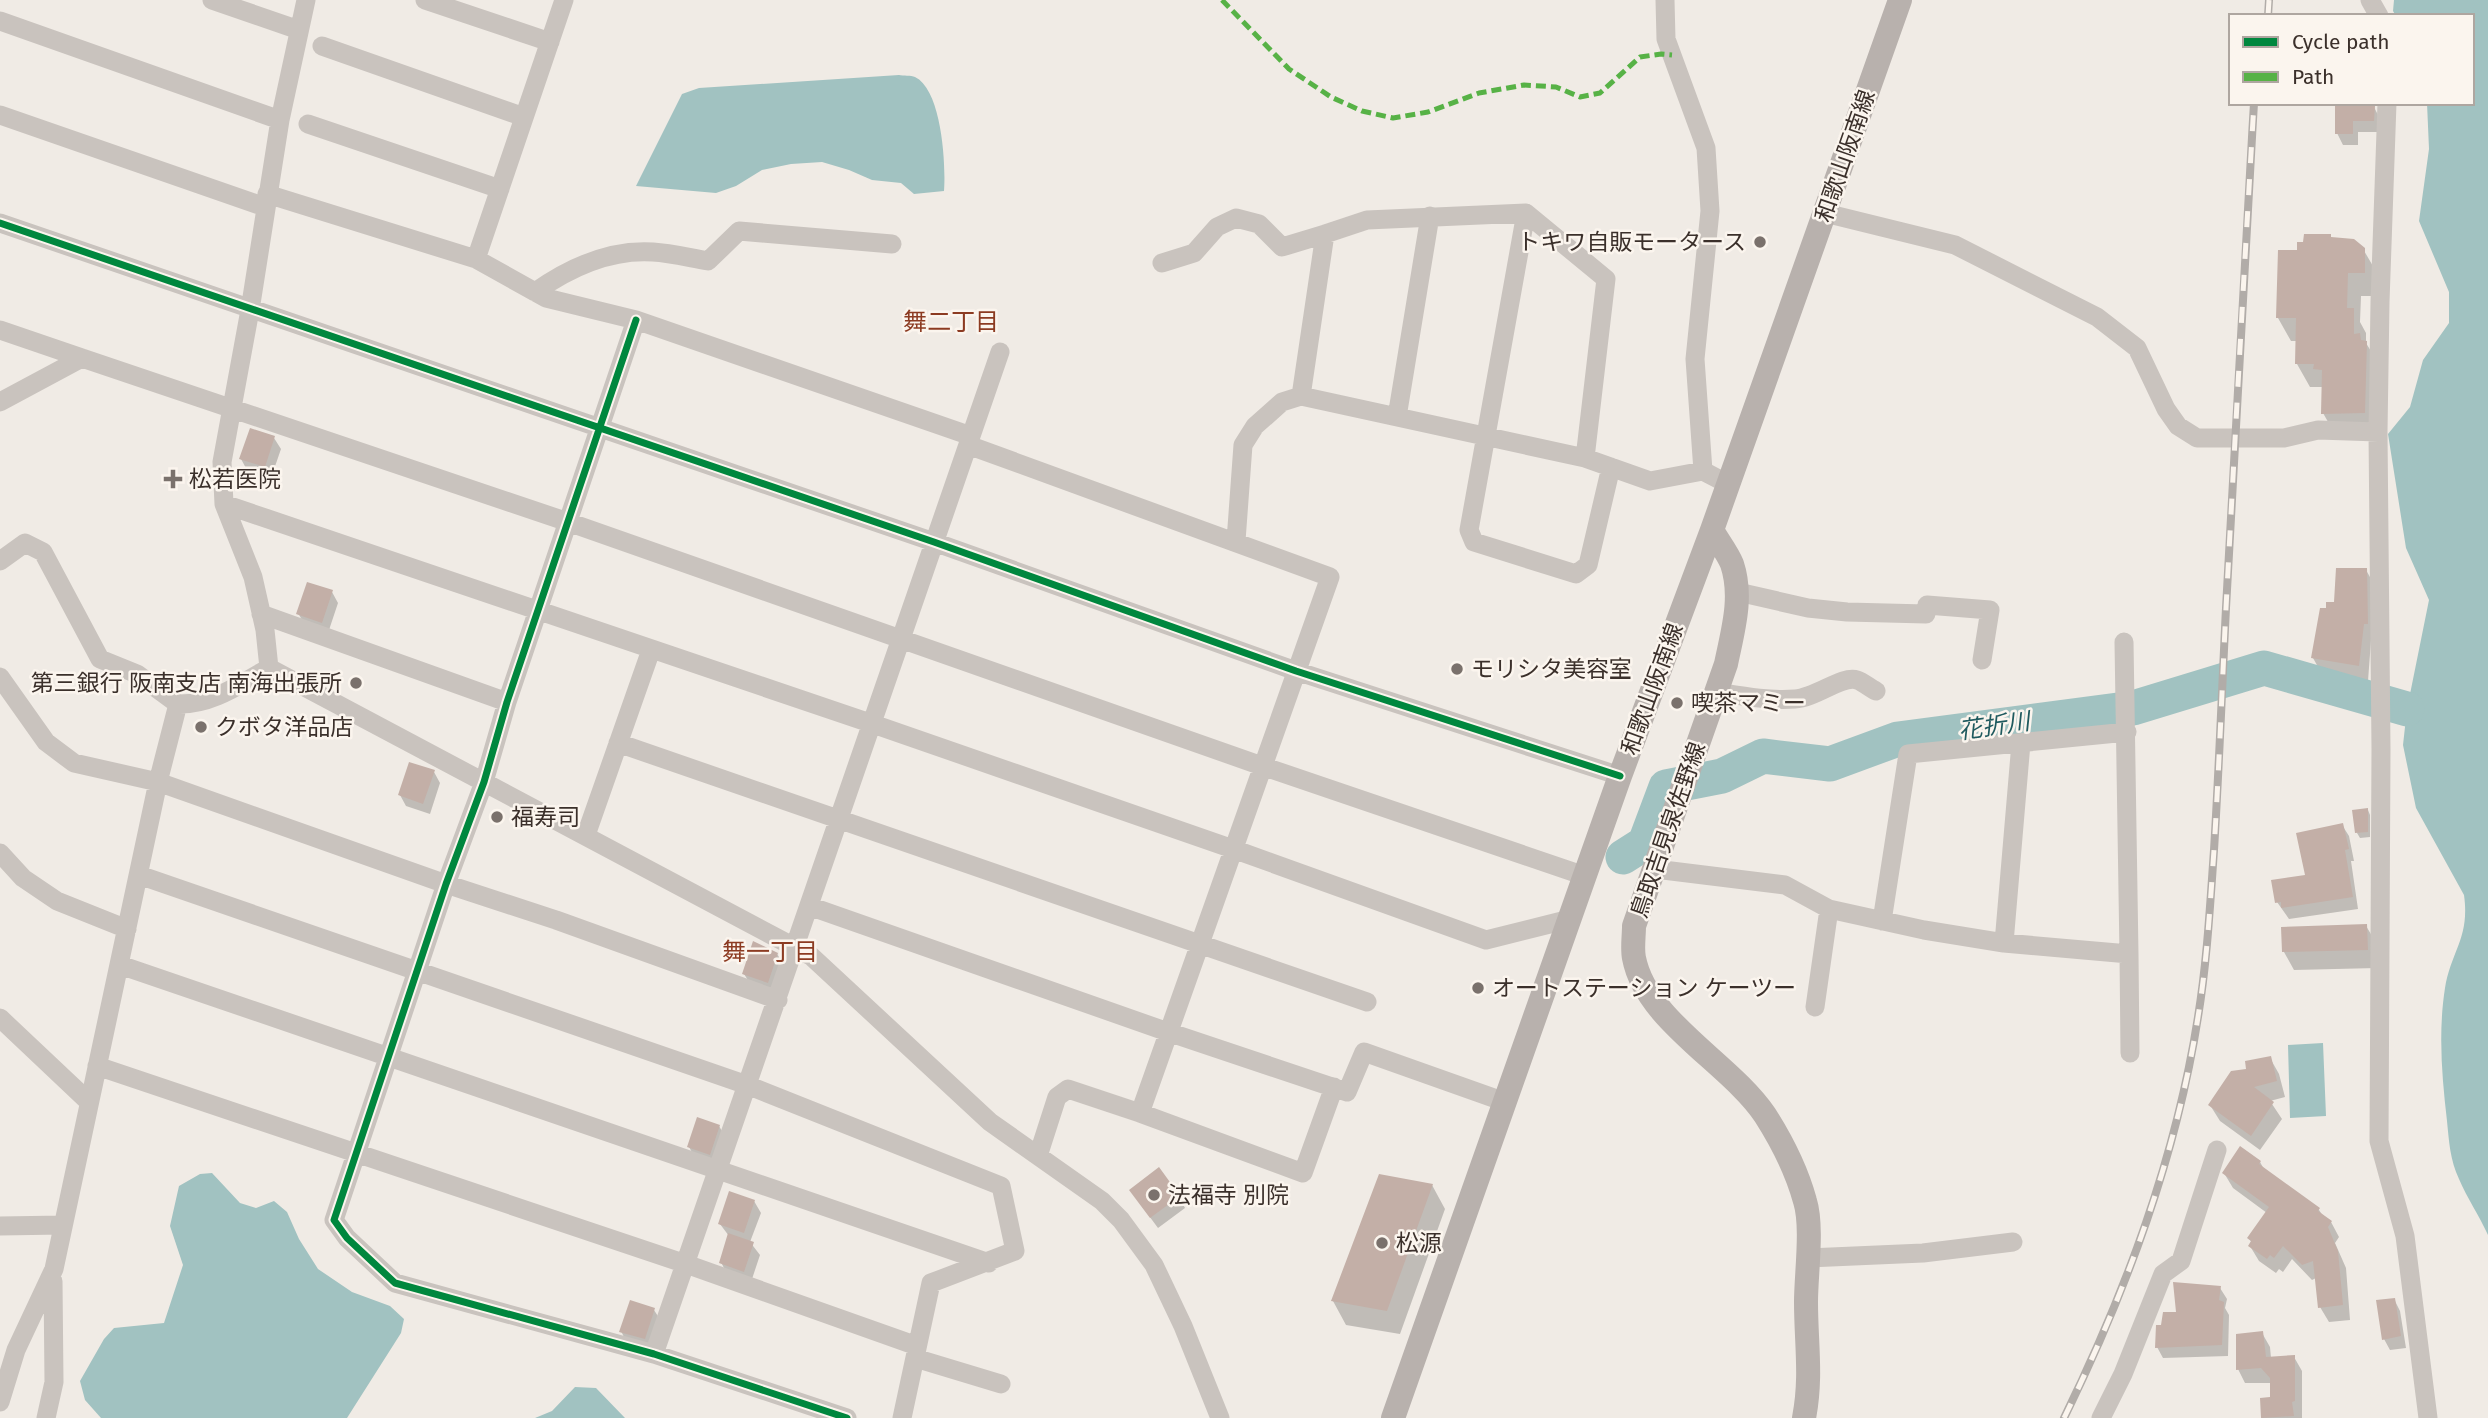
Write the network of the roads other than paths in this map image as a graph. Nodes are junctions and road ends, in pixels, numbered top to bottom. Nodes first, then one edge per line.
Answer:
1 (212, 0) edge
2 (306, 0) edge
3 (425, 0) edge
4 (564, 0) edge
5 (1665, 0) edge
6 (1900, 0) edge
7 (0, 21) edge
8 (299, 30) junction
9 (550, 42) junction
10 (322, 46) dead end
11 (2387, 105) edge
12 (0, 115) edge
13 (524, 117) junction
14 (280, 120) junction
15 (308, 124) dead end
16 (500, 189) junction
17 (266, 200) junction
18 (1526, 213) junction
19 (1825, 213) junction
20 (1430, 216) junction
21 (0, 223) edge
22 (1325, 234) junction
23 (892, 244) dead end
24 (477, 258) junction
25 (1162, 263) dead end
26 (535, 292) junction
27 (250, 310) junction
28 (636, 320) junction
29 (0, 330) edge
30 (1000, 352) dead end
31 (82, 358) junction
32 (1300, 396) junction
33 (0, 402) edge
34 (230, 410) junction
35 (1397, 417) junction
36 (599, 429) junction
37 (2378, 432) junction
38 (1486, 436) junction
39 (969, 441) junction
40 (1586, 458) junction
41 (1611, 467) junction
42 (1703, 471) junction
43 (1728, 484) junction
44 (224, 504) junction
45 (568, 522) junction
46 (1712, 530) junction
47 (1236, 541) junction
48 (934, 542) junction
49 (0, 561) edge
50 (1738, 592) junction
51 (539, 612) junction
52 (261, 614) junction
53 (901, 639) junction
54 (2124, 642) dead end
55 (651, 650) junction
56 (1982, 660) dead end
57 (269, 668) junction
58 (1296, 671) junction
59 (0, 677) edge
60 (1876, 691) dead end
61 (1717, 692) junction
62 (507, 702) junction
63 (178, 704) junction
64 (873, 724) junction
65 (2127, 732) junction
66 (618, 743) junction
67 (2021, 743) junction
68 (1262, 766) junction
69 (1620, 776) junction
70 (158, 782) junction
71 (484, 782) junction
72 (839, 820) junction
73 (586, 835) junction
74 (1233, 849) junction
75 (0, 853) edge
76 (1656, 869) junction
77 (139, 875) junction
78 (1585, 876) junction
79 (446, 884) junction
80 (809, 906) junction
81 (1829, 909) junction
82 (1570, 919) junction
83 (1882, 921) junction
84 (127, 929) junction
85 (2004, 943) junction
86 (1199, 945) junction
87 (795, 946) junction
88 (2129, 954) junction
89 (120, 965) junction
90 (418, 970) junction
91 (778, 1000) junction
92 (1367, 1002) dead end
93 (1815, 1007) dead end
94 (0, 1018) edge
95 (1168, 1032) junction
96 (2130, 1053) dead end
97 (389, 1056) junction
98 (97, 1066) junction
99 (747, 1084) junction
100 (1334, 1087) junction
101 (89, 1101) junction
102 (1505, 1102) junction
103 (1140, 1113) junction
104 (2217, 1150) dead end
105 (356, 1152) junction
106 (1038, 1156) junction
107 (717, 1172) junction
108 (63, 1225) junction
109 (0, 1226) edge
110 (2012, 1242) dead end
111 (1808, 1258) junction
112 (989, 1263) junction
113 (685, 1264) junction
114 (54, 1269) junction
115 (916, 1352) junction
116 (654, 1354) junction
117 (1001, 1384) dead end
118 (0, 1402) edge
119 (46, 1418) edge
120 (847, 1418) edge
121 (902, 1418) edge
122 (1220, 1418) edge
123 (1393, 1418) edge
124 (1804, 1418) edge
125 (2101, 1418) edge
126 (2428, 1418) edge

1 - 8 street
2 - 8 street
3 - 9 street
4 - 9 street
5 - 42 street
6 - 19 main road, 和歌山阪南線
7 - 14 street
8 - 14 street
9 - 13 street
10 - 13 street
11 - 37 street
12 - 17 street
13 - 16 street
14 - 17 street
15 - 16 street
16 - 24 street
17 - 24 street
17 - 27 street
18 - 20 street
18 - 38 street
18 - 40 street
19 - 37 street
19 - 43 main road, 和歌山阪南線
20 - 22 street
20 - 35 street
21 - 27 street
22 - 25 street
22 - 32 street
23 - 26 street
24 - 26 street
26 - 28 street
27 - 34 street
27 - 36 street
28 - 36 street
28 - 39 street
29 - 31 street
30 - 39 street
31 - 33 street
31 - 34 street
32 - 35 street
32 - 47 street
34 - 44 street
34 - 45 street
35 - 38 street
36 - 45 street
36 - 48 street
37 - 126 street
38 - 40 street
38 - 41 street
39 - 47 street
39 - 48 street
40 - 41 street
41 - 42 street
42 - 43 street
43 - 46 main road, 和歌山阪南線
44 - 51 street
44 - 52 street
45 - 51 street
45 - 53 street
46 - 50 main road, 鳥取吉見泉佐野線
46 - 69 main road, 和歌山阪南線
47 - 58 street
48 - 53 street
48 - 58 street
49 - 63 street
50 - 56 street
50 - 61 main road, 鳥取吉見泉佐野線
51 - 55 street
51 - 62 street
52 - 57 street
52 - 62 street
53 - 64 street
53 - 68 street
54 - 65 street
55 - 64 street
55 - 66 street
57 - 63 street
57 - 71 street
58 - 68 street
58 - 69 street
59 - 70 street
60 - 61 street
61 - 76 main road, 鳥取吉見泉佐野線
62 - 71 street
63 - 70 street
64 - 72 street
64 - 74 street
65 - 67 street
65 - 88 street
66 - 72 street
66 - 73 street
67 - 83 street
67 - 85 street
68 - 74 street
68 - 78 street
69 - 78 main road, 和歌山阪南線
70 - 77 street
70 - 79 street
71 - 73 street
71 - 79 street
72 - 80 street
72 - 86 street
73 - 87 street
74 - 82 street
74 - 86 street
75 - 84 street
76 - 81 street
76 - 111 main road, 鳥取吉見泉佐野線
77 - 84 street
77 - 90 street
78 - 82 main road, 和歌山阪南線
79 - 90 street
79 - 91 street
80 - 87 street
80 - 95 street
81 - 83 street
81 - 93 street
82 - 102 main road, 和歌山阪南線
83 - 85 street
84 - 89 street
85 - 88 street
86 - 92 street
86 - 95 street
87 - 91 street
87 - 106 street
88 - 96 street
89 - 97 street
89 - 98 street
90 - 97 street
90 - 99 street
91 - 99 street
94 - 101 street
95 - 100 street
95 - 103 street
97 - 105 street
97 - 107 street
98 - 101 street
98 - 105 street
99 - 107 street
99 - 112 street
100 - 102 street
100 - 103 street
101 - 108 street
102 - 123 main road, 和歌山阪南線
103 - 106 street
104 - 125 street
105 - 113 street
105 - 116 street
106 - 122 street
107 - 112 street
107 - 113 street
108 - 109 street
108 - 114 street
110 - 111 street
111 - 124 main road, 鳥取吉見泉佐野線
112 - 115 street
113 - 115 street
113 - 116 street
114 - 118 street
114 - 119 street
115 - 117 street
115 - 121 street
116 - 120 street

